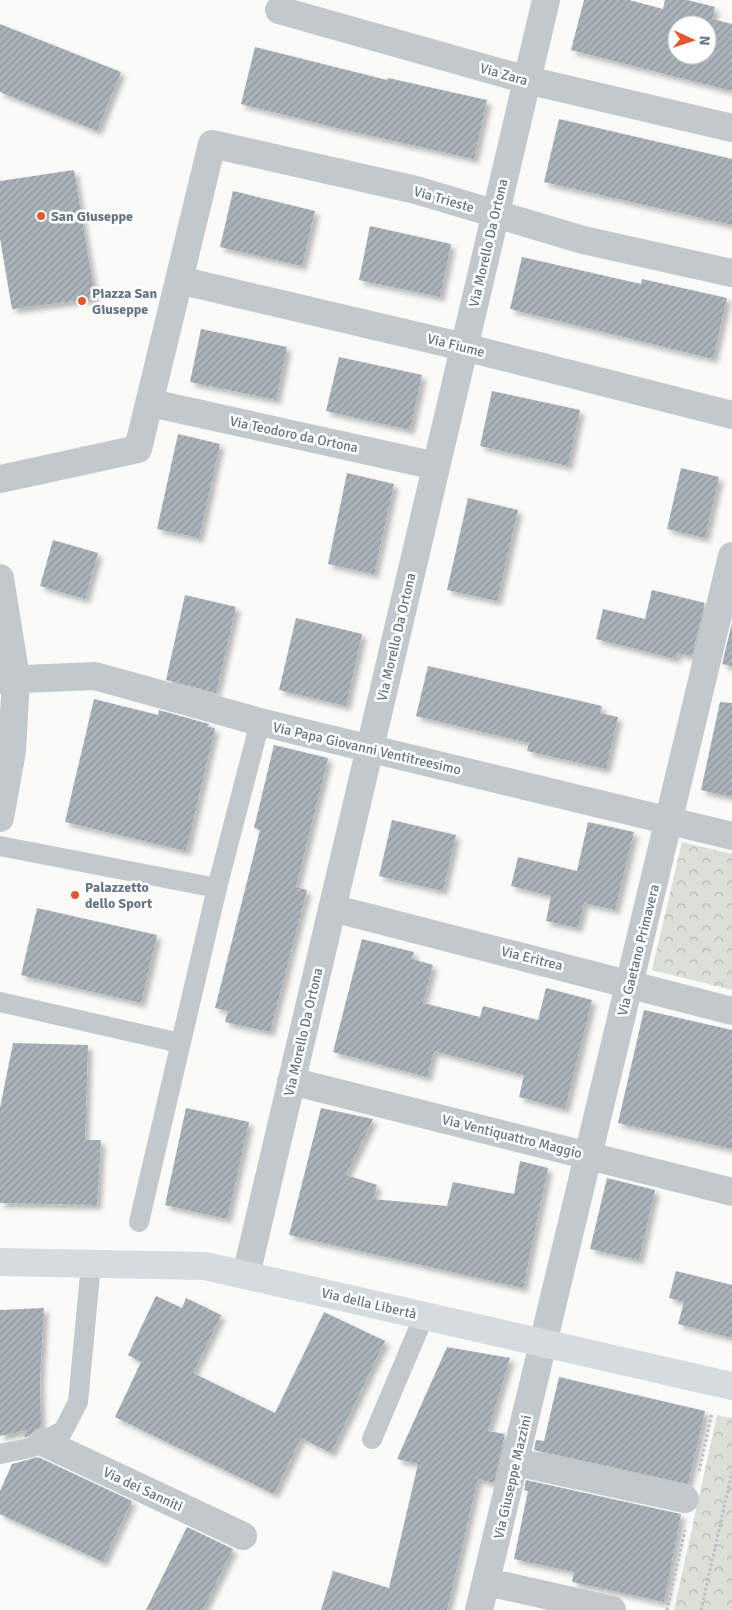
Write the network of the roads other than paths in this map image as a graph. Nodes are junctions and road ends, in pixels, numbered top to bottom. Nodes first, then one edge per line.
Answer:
1 (546, 0) edge
2 (279, 10) dead end
3 (527, 80) junction
4 (732, 128) edge
5 (495, 214) junction
6 (732, 273) edge
7 (179, 280) junction
8 (464, 347) junction
9 (151, 403) junction
10 (732, 415) edge
11 (436, 466) junction
12 (0, 478) edge
13 (732, 556) edge
14 (0, 578) edge
15 (724, 621) edge
16 (8, 679) edge
17 (260, 722) junction
18 (369, 750) junction
19 (0, 818) edge
20 (669, 822) junction
21 (732, 836) edge
22 (0, 846) edge
23 (217, 888) junction
24 (332, 908) junction
25 (630, 983) junction
26 (0, 1002) edge
27 (732, 1011) edge
28 (180, 1043) junction
29 (291, 1081) junction
30 (587, 1154) junction
31 (732, 1192) edge
32 (139, 1222) dead end
33 (0, 1262) edge
34 (91, 1264) junction
35 (246, 1275) junction
36 (424, 1316) junction
37 (544, 1343) junction
38 (732, 1386) edge
39 (372, 1439) dead end
40 (43, 1442) junction
41 (0, 1454) edge
42 (516, 1462) junction
43 (685, 1499) dead end
44 (243, 1536) dead end
45 (487, 1582) junction
46 (480, 1610) edge
47 (612, 1610) edge

1 - 3 street, Via Morello Da Ortona
2 - 3 street, Via Zara
3 - 4 street, Via Zara
3 - 5 street, Via Morello Da Ortona
5 - 6 street, Via Trieste
5 - 7 street, Via Trieste
5 - 8 street, Via Morello Da Ortona
7 - 8 street, Via Fiume
7 - 9 street
8 - 10 street, Via Fiume
8 - 11 street, Via Morello Da Ortona
9 - 11 street, Via Teodoro da Ortona
9 - 12 street
11 - 18 street, Via Morello Da Ortona
13 - 15 street, Via Gaetano Primavera
14 - 16 street
15 - 20 street, Via Gaetano Primavera
16 - 17 street, Via Papa Giovanni Ventitreesimo
16 - 19 street
17 - 18 street, Via Papa Giovanni Ventitreesimo
17 - 23 lane
18 - 20 street, Via Papa Giovanni Ventitreesimo
18 - 24 street, Via Morello Da Ortona
20 - 21 street, Via Papa Giovanni Ventitreesimo
20 - 25 street, Via Gaetano Primavera
22 - 23 lane
23 - 28 lane
24 - 25 street, Via Eritrea
24 - 29 street, Via Morello Da Ortona
25 - 27 street, Via Eritrea
25 - 30 street, Via Gaetano Primavera
26 - 28 lane
28 - 32 lane
29 - 30 street, Via Ventiquattro Maggio
29 - 35 street, Via Morello Da Ortona
30 - 31 street, Via Ventiquattro Maggio
30 - 37 street, Via Gaetano Primavera
33 - 34 main road, Via della Libertà
34 - 35 main road, Via della Libertà
34 - 40 lane
35 - 36 main road, Via della Libertà
36 - 37 main road, Via della Libertà
36 - 39 lane
37 - 38 main road, Via della Libertà
37 - 42 street, Via Giuseppe Mazzini
40 - 41 lane
40 - 44 street, Via dei Sanniti
42 - 43 street
42 - 45 street, Via Giuseppe Mazzini
45 - 46 street, Via Giuseppe Mazzini
45 - 47 street

